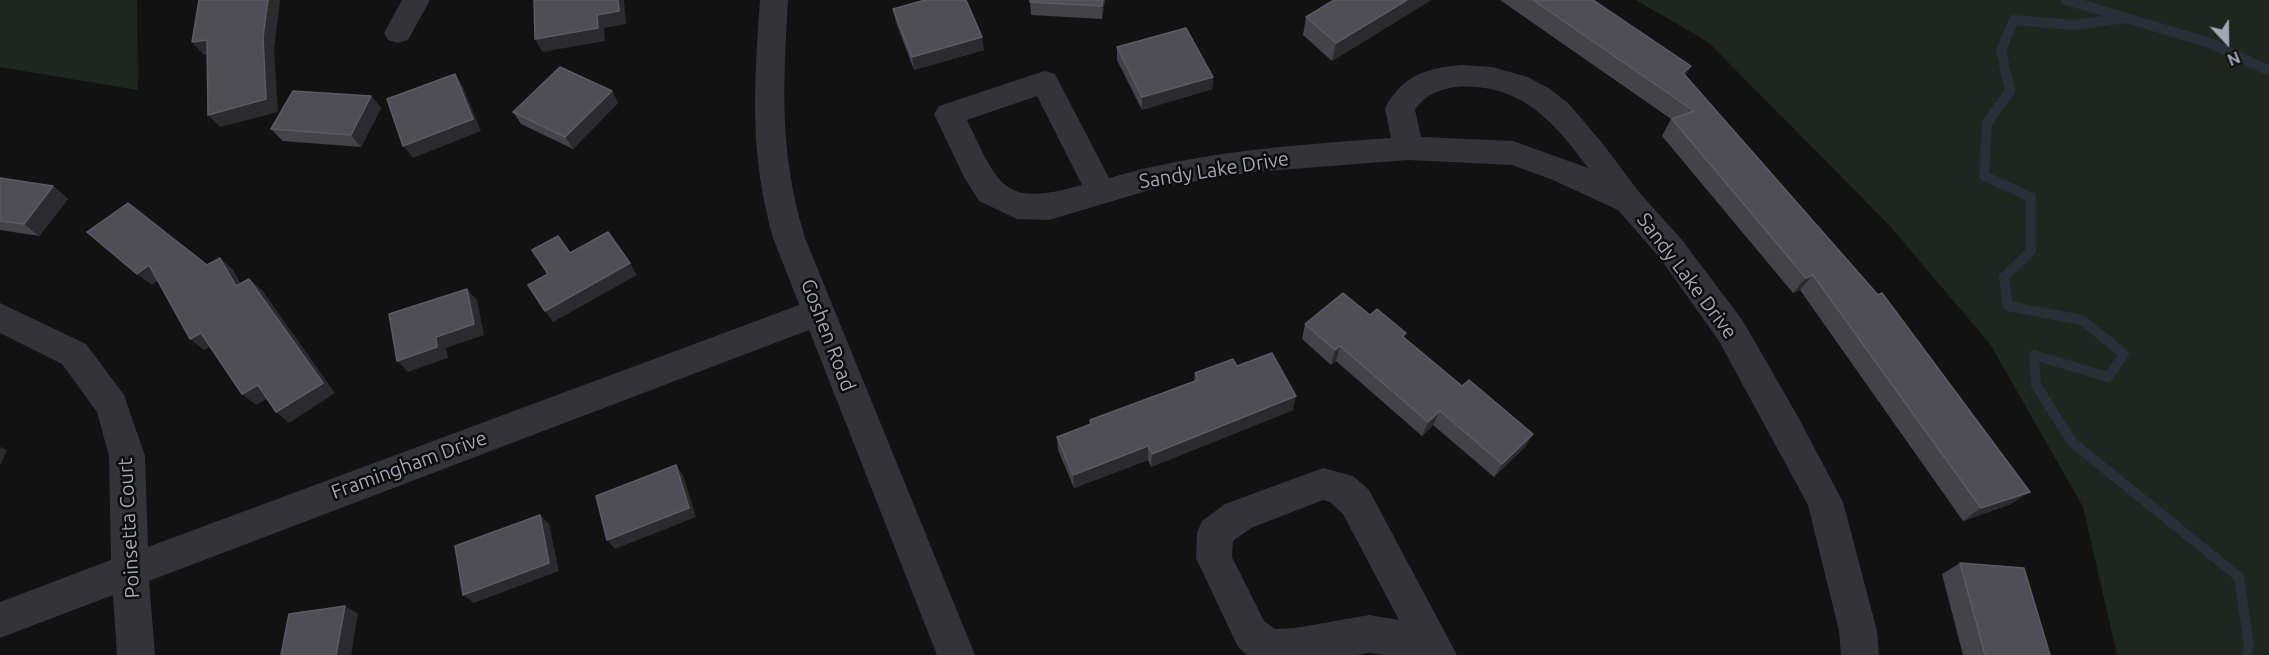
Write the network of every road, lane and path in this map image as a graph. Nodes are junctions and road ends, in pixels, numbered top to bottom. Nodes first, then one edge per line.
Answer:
1 (416, 0) edge
2 (774, 0) edge
3 (398, 33) dead end
4 (1408, 148) junction
5 (1100, 191) junction
6 (1629, 201) junction
7 (818, 312) junction
8 (0, 317) edge
9 (130, 569) junction
10 (0, 620) edge
11 (1435, 649) edge
12 (136, 655) edge
13 (956, 655) edge
14 (1860, 655) edge

1 - 3 street
2 - 7 street, Goshen Road
4 - 5 street, Sandy Lake Drive
4 - 6 street, Sandy Lake Drive
4 - 6 street
5 - 5 street, Sandy Lake Drive
6 - 14 street, Sandy Lake Drive
7 - 9 street, Framingham Drive
7 - 13 street, Goshen Road
8 - 9 street, Poinsetta Court
9 - 10 street, Framingham Drive
9 - 12 street, Poinsetta Court
11 - 11 street

